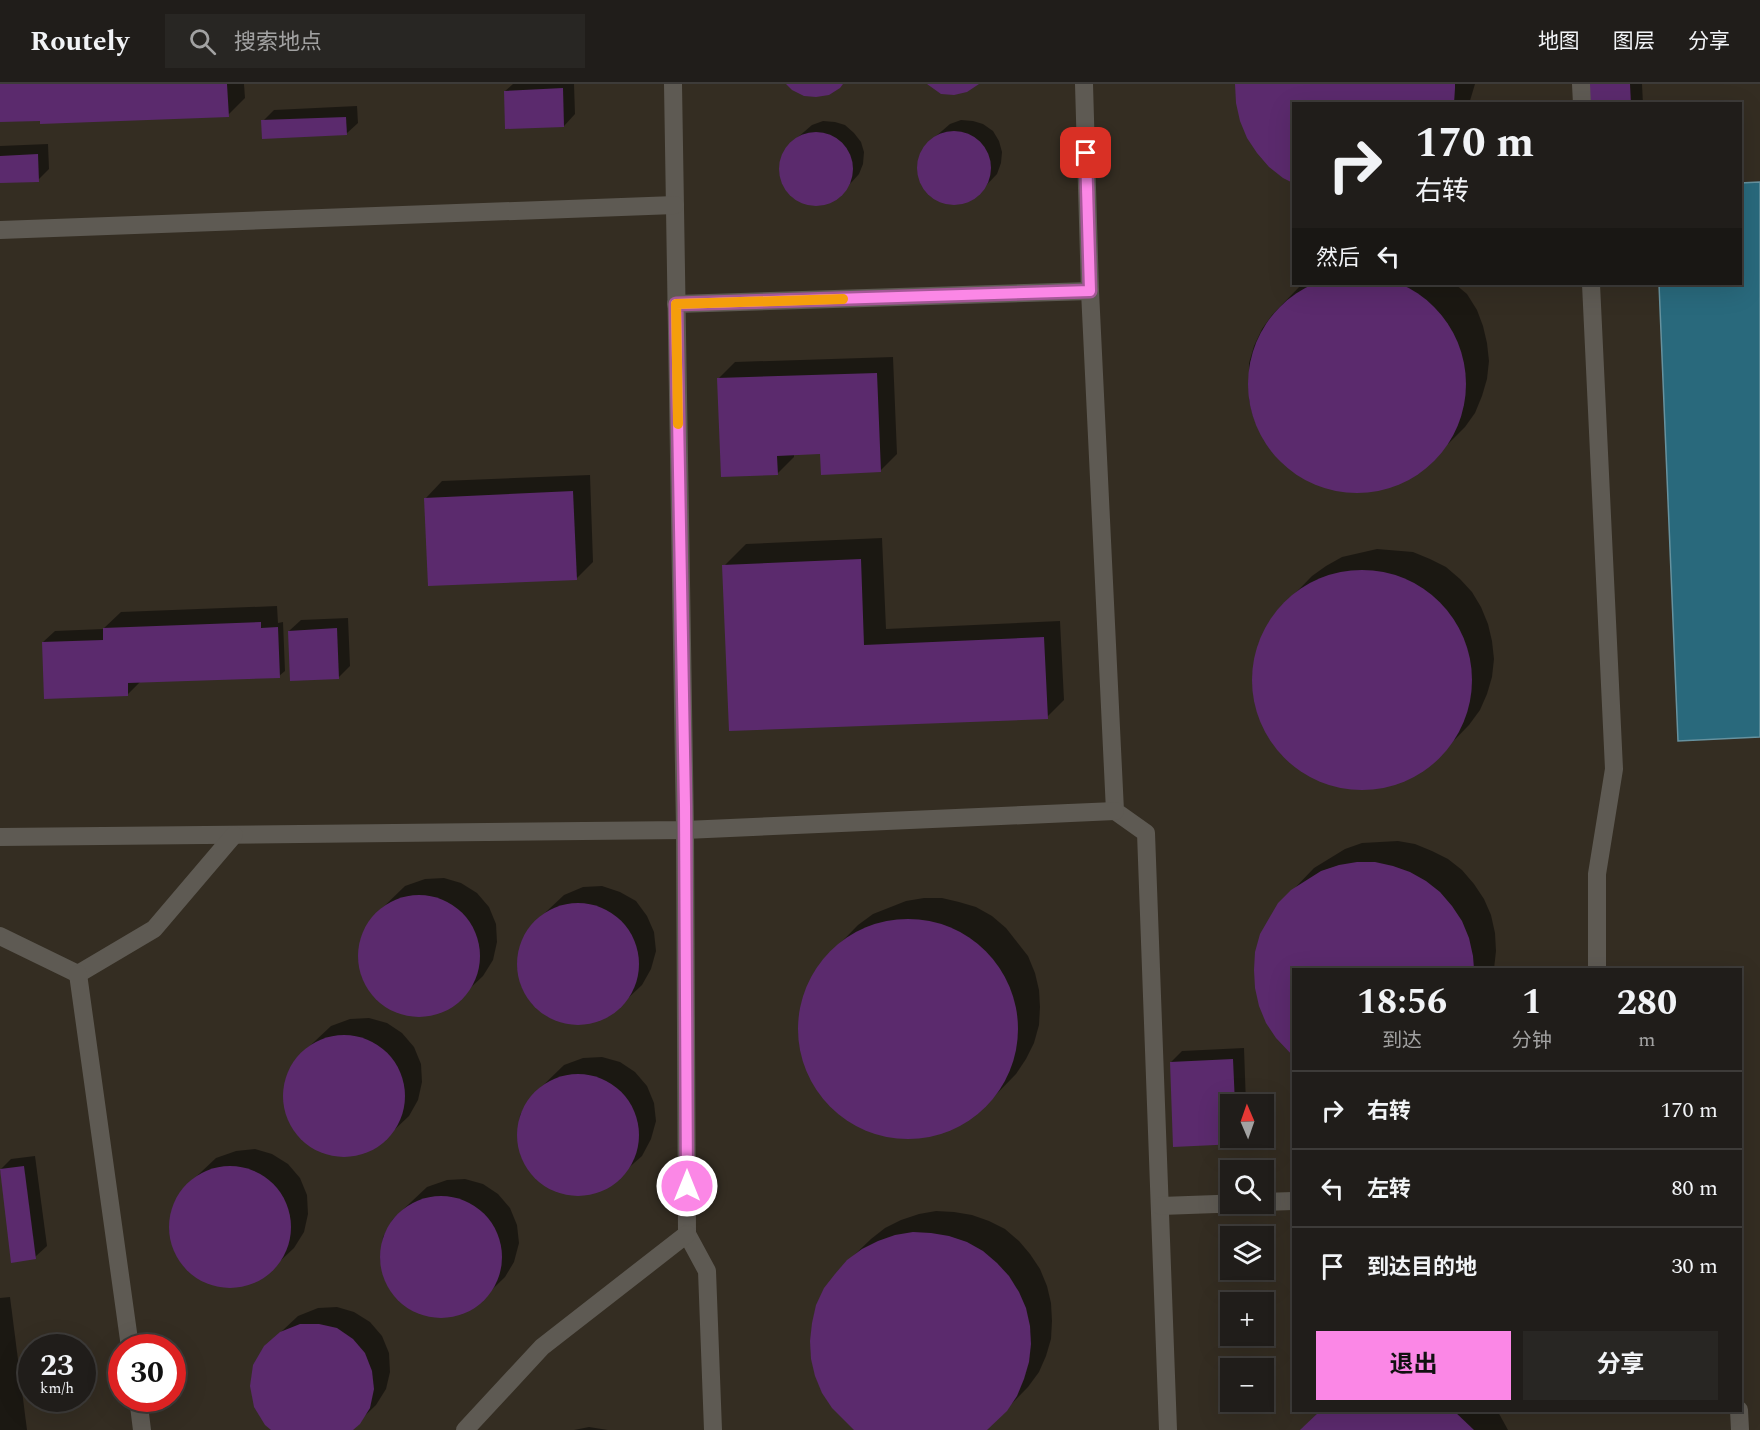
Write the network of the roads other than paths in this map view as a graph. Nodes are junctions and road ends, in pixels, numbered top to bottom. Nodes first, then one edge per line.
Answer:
1 (673, 84) edge
2 (1084, 84) edge
3 (1581, 84) edge
4 (1582, 102) edge
5 (675, 205) junction
6 (0, 230) edge
7 (1591, 285) edge
8 (1090, 291) junction
9 (676, 304) junction
10 (1115, 811) junction
11 (685, 830) junction
12 (234, 835) junction
13 (0, 837) edge
14 (0, 936) edge
15 (1596, 968) edge
16 (78, 974) junction
17 (1274, 1202) edge
18 (1292, 1202) edge
19 (1220, 1204) edge
20 (1161, 1206) junction
21 (687, 1234) junction
22 (128, 1334) edge
23 (140, 1412) edge
24 (1739, 1412) edge
25 (142, 1430) edge
26 (465, 1430) edge
27 (713, 1430) edge
28 (1168, 1430) edge
29 (1740, 1430) edge

1 - 5 street
2 - 8 street
3 - 4 street
5 - 6 street
5 - 9 street
7 - 15 street
8 - 9 street
8 - 10 street
9 - 11 street
10 - 11 street
10 - 20 street
11 - 12 street
11 - 21 street
12 - 13 street
12 - 16 street
14 - 16 street
16 - 22 street
17 - 18 street
19 - 20 street
20 - 28 street
21 - 26 street
21 - 27 street
23 - 25 street
24 - 29 street

